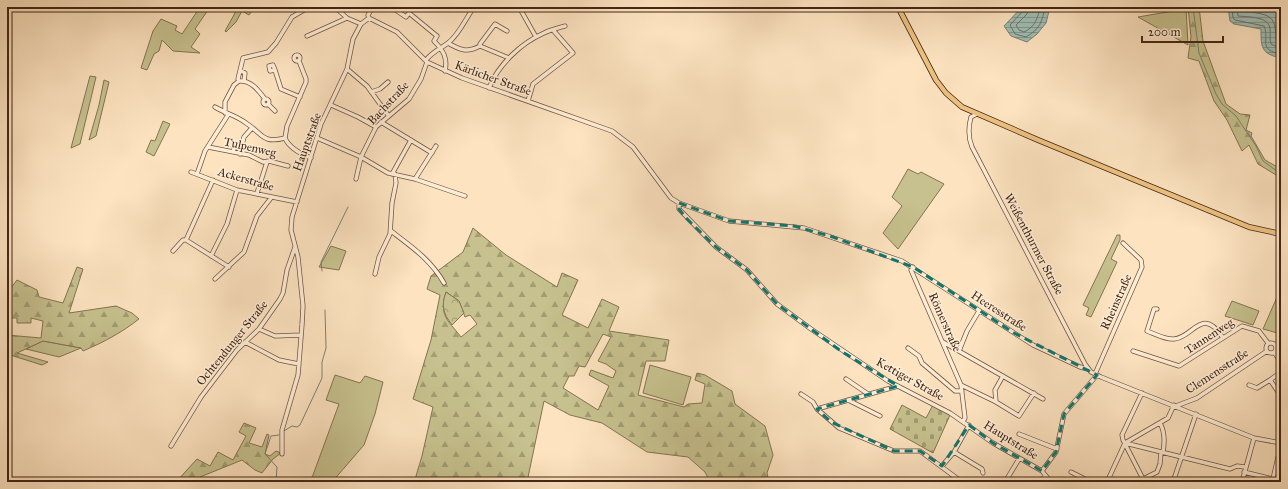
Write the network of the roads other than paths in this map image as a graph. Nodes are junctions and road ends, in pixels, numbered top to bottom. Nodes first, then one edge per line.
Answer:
1 (308, 7) edge
2 (335, 7) edge
3 (373, 7) edge
4 (391, 7) edge
5 (474, 7) edge
6 (520, 7) edge
7 (898, 7) edge
8 (347, 18) junction
9 (369, 18) junction
10 (361, 24) junction
11 (565, 26) dead end
12 (553, 30) junction
13 (507, 31) dead end
14 (307, 36) dead end
15 (536, 37) junction
16 (448, 43) junction
17 (480, 46) junction
18 (440, 47) junction
19 (509, 58) junction
20 (299, 61) dead end
21 (426, 61) junction
22 (347, 69) junction
23 (275, 70) dead end
24 (241, 71) junction
25 (445, 71) junction
26 (241, 81) junction
27 (388, 82) dead end
28 (489, 88) junction
29 (371, 92) junction
30 (300, 97) junction
31 (528, 101) junction
32 (331, 105) junction
33 (215, 107) dead end
34 (965, 108) junction
35 (275, 111) dead end
36 (227, 114) junction
37 (977, 114) junction
38 (388, 115) junction
39 (970, 120) junction
40 (381, 122) junction
41 (969, 126) junction
42 (376, 127) junction
43 (252, 128) junction
44 (285, 138) junction
45 (317, 138) junction
46 (411, 140) junction
47 (242, 145) junction
48 (436, 146) dead end
49 (208, 147) junction
50 (233, 152) junction
51 (432, 153) junction
52 (240, 154) junction
53 (311, 157) junction
54 (361, 158) junction
55 (267, 162) junction
56 (288, 166) dead end
57 (191, 172) dead end
58 (196, 174) junction
59 (393, 174) junction
60 (356, 179) dead end
61 (415, 179) junction
62 (213, 180) junction
63 (237, 190) junction
64 (257, 193) junction
65 (465, 196) dead end
66 (271, 198) junction
67 (297, 202) junction
68 (679, 203) junction
69 (391, 231) junction
70 (1281, 234) edge
71 (186, 240) junction
72 (1123, 243) dead end
73 (295, 247) junction
74 (173, 252) dead end
75 (211, 256) junction
76 (229, 267) junction
77 (913, 267) junction
78 (375, 274) dead end
79 (215, 279) dead end
80 (444, 283) dead end
81 (1157, 309) dead end
82 (979, 311) junction
83 (258, 329) junction
84 (301, 335) junction
85 (1223, 338) junction
86 (942, 341) junction
87 (1281, 341) edge
88 (245, 342) junction
89 (1268, 343) junction
90 (1275, 345) junction
91 (908, 348) dead end
92 (1266, 350) junction
93 (959, 351) junction
94 (1133, 351) dead end
95 (1274, 352) junction
96 (1281, 362) edge
97 (299, 364) junction
98 (1088, 369) junction
99 (1281, 372) edge
100 (1096, 375) junction
101 (1002, 376) junction
102 (846, 379) dead end
103 (1270, 380) junction
104 (1249, 385) dead end
105 (898, 386) junction
106 (961, 386) junction
107 (962, 391) junction
108 (1034, 393) junction
109 (1142, 393) junction
110 (801, 394) dead end
111 (868, 394) junction
112 (1281, 396) edge
113 (1043, 399) dead end
114 (848, 400) junction
115 (996, 402) junction
116 (1175, 406) junction
117 (817, 409) junction
118 (1196, 414) junction
119 (880, 416) dead end
120 (963, 421) junction
121 (1160, 423) junction
122 (969, 425) junction
123 (1019, 434) dead end
124 (1254, 438) junction
125 (1125, 443) junction
126 (1281, 444) edge
127 (171, 446) dead end
128 (1057, 448) junction
129 (954, 452) junction
130 (1162, 452) junction
131 (282, 454) dead end
132 (1182, 456) junction
133 (1281, 457) edge
134 (1019, 459) junction
135 (942, 466) junction
136 (1245, 467) junction
137 (1042, 471) junction
138 (1071, 472) dead end
139 (1244, 472) junction
140 (984, 473) dead end
141 (1045, 476) junction
142 (1273, 479) junction
143 (1144, 480) edge
144 (1281, 481) edge
145 (962, 482) edge
146 (1005, 482) edge
147 (1040, 482) edge
148 (1051, 482) edge
149 (1091, 482) edge
150 (1107, 482) edge
151 (1173, 482) edge
152 (1242, 482) edge

1 - 24 street
2 - 8 street
3 - 9 street
4 - 18 street
5 - 16 street
6 - 15 street
7 - 34 main road
8 - 10 street
8 - 14 street
9 - 10 street
9 - 21 street, Kärlicher Straße
10 - 22 street, Hauptstraße
11 - 12 street
12 - 15 street
12 - 31 street
13 - 17 street
15 - 19 street
16 - 17 street
16 - 18 street
17 - 19 street
18 - 21 street
18 - 25 street
19 - 28 street
20 - 30 street
21 - 25 street, Kärlicher Straße
21 - 38 street, Bachstraße
22 - 29 street
22 - 32 street, Hauptstraße
23 - 30 street
24 - 26 street
24 - 26 street
25 - 28 street, Kärlicher Straße
26 - 35 street
26 - 36 street
27 - 29 street
28 - 31 street, Kärlicher Straße
29 - 38 street
30 - 44 street
31 - 68 street, Kärlicher Straße
32 - 42 street
32 - 45 street, Hauptstraße
33 - 36 street
34 - 37 main road
34 - 39 street
36 - 43 street
36 - 49 street
37 - 39 street
37 - 41 street
37 - 70 main road
38 - 40 street, Bachstraße
39 - 41 street, Weißenthurmer Straße
40 - 42 street, Bachstraße
40 - 46 street
41 - 98 street, Weißenthurmer Straße
42 - 54 street, Bachstraße
43 - 44 street
43 - 47 street
44 - 53 street
45 - 53 street, Hauptstraße
45 - 54 street
46 - 51 street
46 - 59 street
47 - 50 street
47 - 52 street
48 - 51 street
49 - 50 street, Tulpenweg
49 - 58 street
50 - 52 street, Tulpenweg
51 - 61 street
52 - 55 street, Tulpenweg
53 - 67 street, Hauptstraße
54 - 59 street
54 - 60 street, Bachstraße
55 - 56 street, Tulpenweg
55 - 64 street
57 - 58 street, Ackerstraße
58 - 62 street, Ackerstraße
59 - 61 street
59 - 69 street
61 - 65 street
62 - 63 street, Ackerstraße
62 - 71 street
63 - 64 street, Ackerstraße
63 - 75 street
64 - 66 street, Ackerstraße
66 - 67 street, Ackerstraße
66 - 76 street
67 - 73 street, Hauptstraße
68 - 77 street, Heeresstraße
68 - 105 street, Kettiger Straße
69 - 78 street
69 - 80 street
71 - 74 street
71 - 75 street
72 - 100 street, Rheinstraße
73 - 83 street, Ochtendunger Straße
73 - 84 street, Hauptstraße
75 - 76 street
76 - 79 street
77 - 82 street, Heeresstraße
77 - 86 street, Römerstraße
81 - 85 street
82 - 93 street
82 - 98 street, Heeresstraße
83 - 84 street
83 - 88 street, Ochtendunger Straße
84 - 97 street, Hauptstraße
85 - 89 street, Tannenweg
85 - 94 street, Tannenweg
86 - 93 street
86 - 106 street, Römerstraße
87 - 90 street
88 - 97 street
88 - 127 street, Ochtendunger Straße
89 - 90 street
89 - 92 street
90 - 95 street
91 - 107 street
92 - 95 street
92 - 116 street, Clemensstraße
93 - 101 street
95 - 96 street
97 - 131 street, Hauptstraße
98 - 100 street, Clemensstraße
99 - 103 street
100 - 109 street, Clemensstraße
100 - 128 street, Rheinstraße
101 - 108 street
101 - 115 street
102 - 111 street
103 - 104 street
103 - 112 street
105 - 111 street
105 - 120 street, Kettiger Straße
106 - 107 street, Römerstraße
106 - 115 street
107 - 120 street, Römerstraße
108 - 113 street
108 - 115 street
109 - 116 street, Clemensstraße
109 - 125 street
110 - 117 street
111 - 114 street
114 - 117 street
114 - 119 street
116 - 118 street, Clemensstraße
116 - 121 street
117 - 135 street
118 - 124 street, Clemensstraße
118 - 132 street
120 - 122 street, Kettiger Straße
121 - 125 street
121 - 130 street
122 - 129 street
122 - 134 street, Hauptstraße
123 - 128 street
124 - 126 street, Clemensstraße
124 - 136 street
125 - 130 street
125 - 143 street
125 - 150 street
128 - 137 street
129 - 135 street
129 - 140 street
130 - 132 street
130 - 143 street
132 - 136 street
132 - 151 street
133 - 142 street
134 - 137 street, Hauptstraße
134 - 146 street
135 - 145 street
136 - 139 street
137 - 141 street
138 - 149 street
139 - 142 street
139 - 152 street
141 - 147 street
141 - 148 street
142 - 144 street

